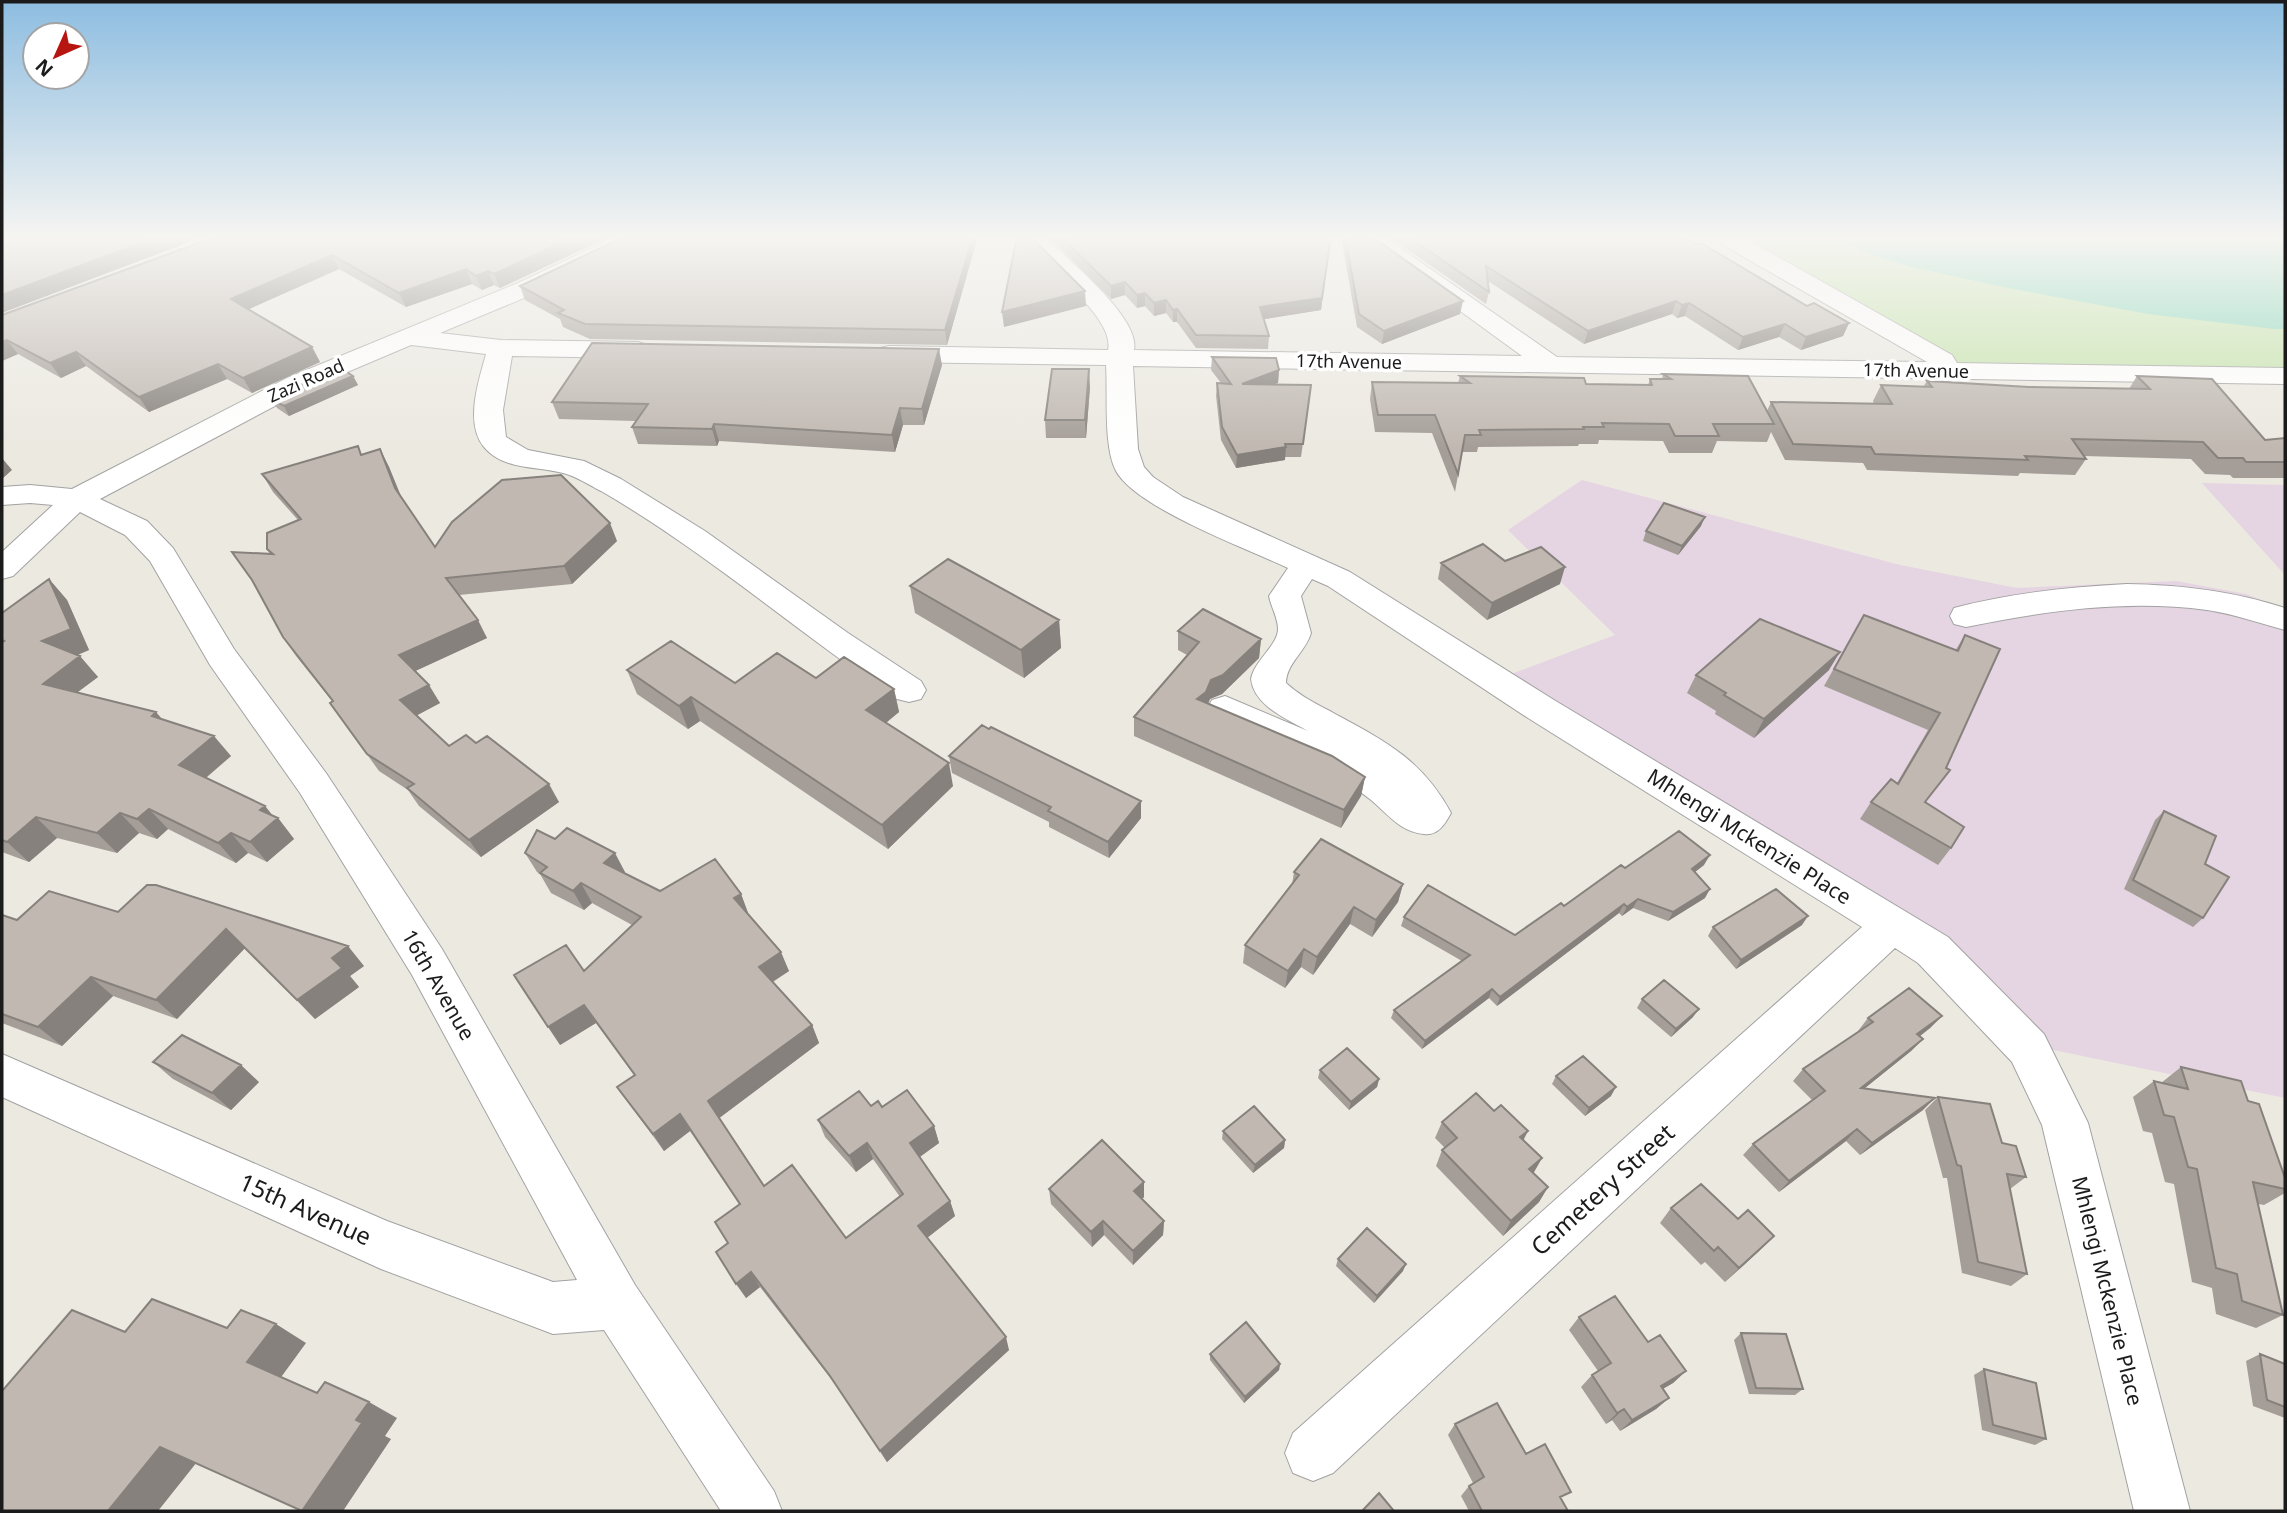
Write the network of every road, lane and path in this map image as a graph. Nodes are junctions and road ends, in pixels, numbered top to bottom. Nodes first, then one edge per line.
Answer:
1 (484, 307) edge
2 (1102, 307) edge
3 (1469, 307) edge
4 (1848, 307) edge
5 (412, 338) junction
6 (501, 348) junction
7 (663, 351) edge
8 (861, 354) edge
9 (1119, 358) junction
10 (1552, 365) junction
11 (1949, 372) junction
12 (2285, 376) edge
13 (2, 496) edge
14 (77, 499) junction
15 (1307, 563) junction
16 (2, 569) edge
17 (1966, 616) dead end
18 (2285, 619) edge
19 (909, 690) dead end
20 (1225, 709) edge
21 (1892, 925) junction
22 (2, 1075) edge
23 (617, 1303) junction
24 (1312, 1453) dead end
25 (754, 1511) edge
26 (2162, 1511) edge

1 - 5 street, Zazi Road
2 - 9 street, Mhlengi Mckenzie Place
3 - 10 street
4 - 11 street
5 - 6 street
5 - 14 street, Zazi Road
6 - 7 street
6 - 19 street
8 - 9 street, 17th Avenue
9 - 10 street, 17th Avenue
9 - 15 street, Mhlengi Mckenzie Place
10 - 11 street, 17th Avenue
11 - 12 street, 17th Avenue
13 - 14 street
14 - 16 street, Zazi Road
14 - 23 street, 16th Avenue
15 - 20 street
15 - 21 street, Mhlengi Mckenzie Place
17 - 18 street
21 - 24 street, Cemetery Street
21 - 26 street, Mhlengi Mckenzie Place
22 - 23 street, 15th Avenue
23 - 25 street, 16th Avenue

